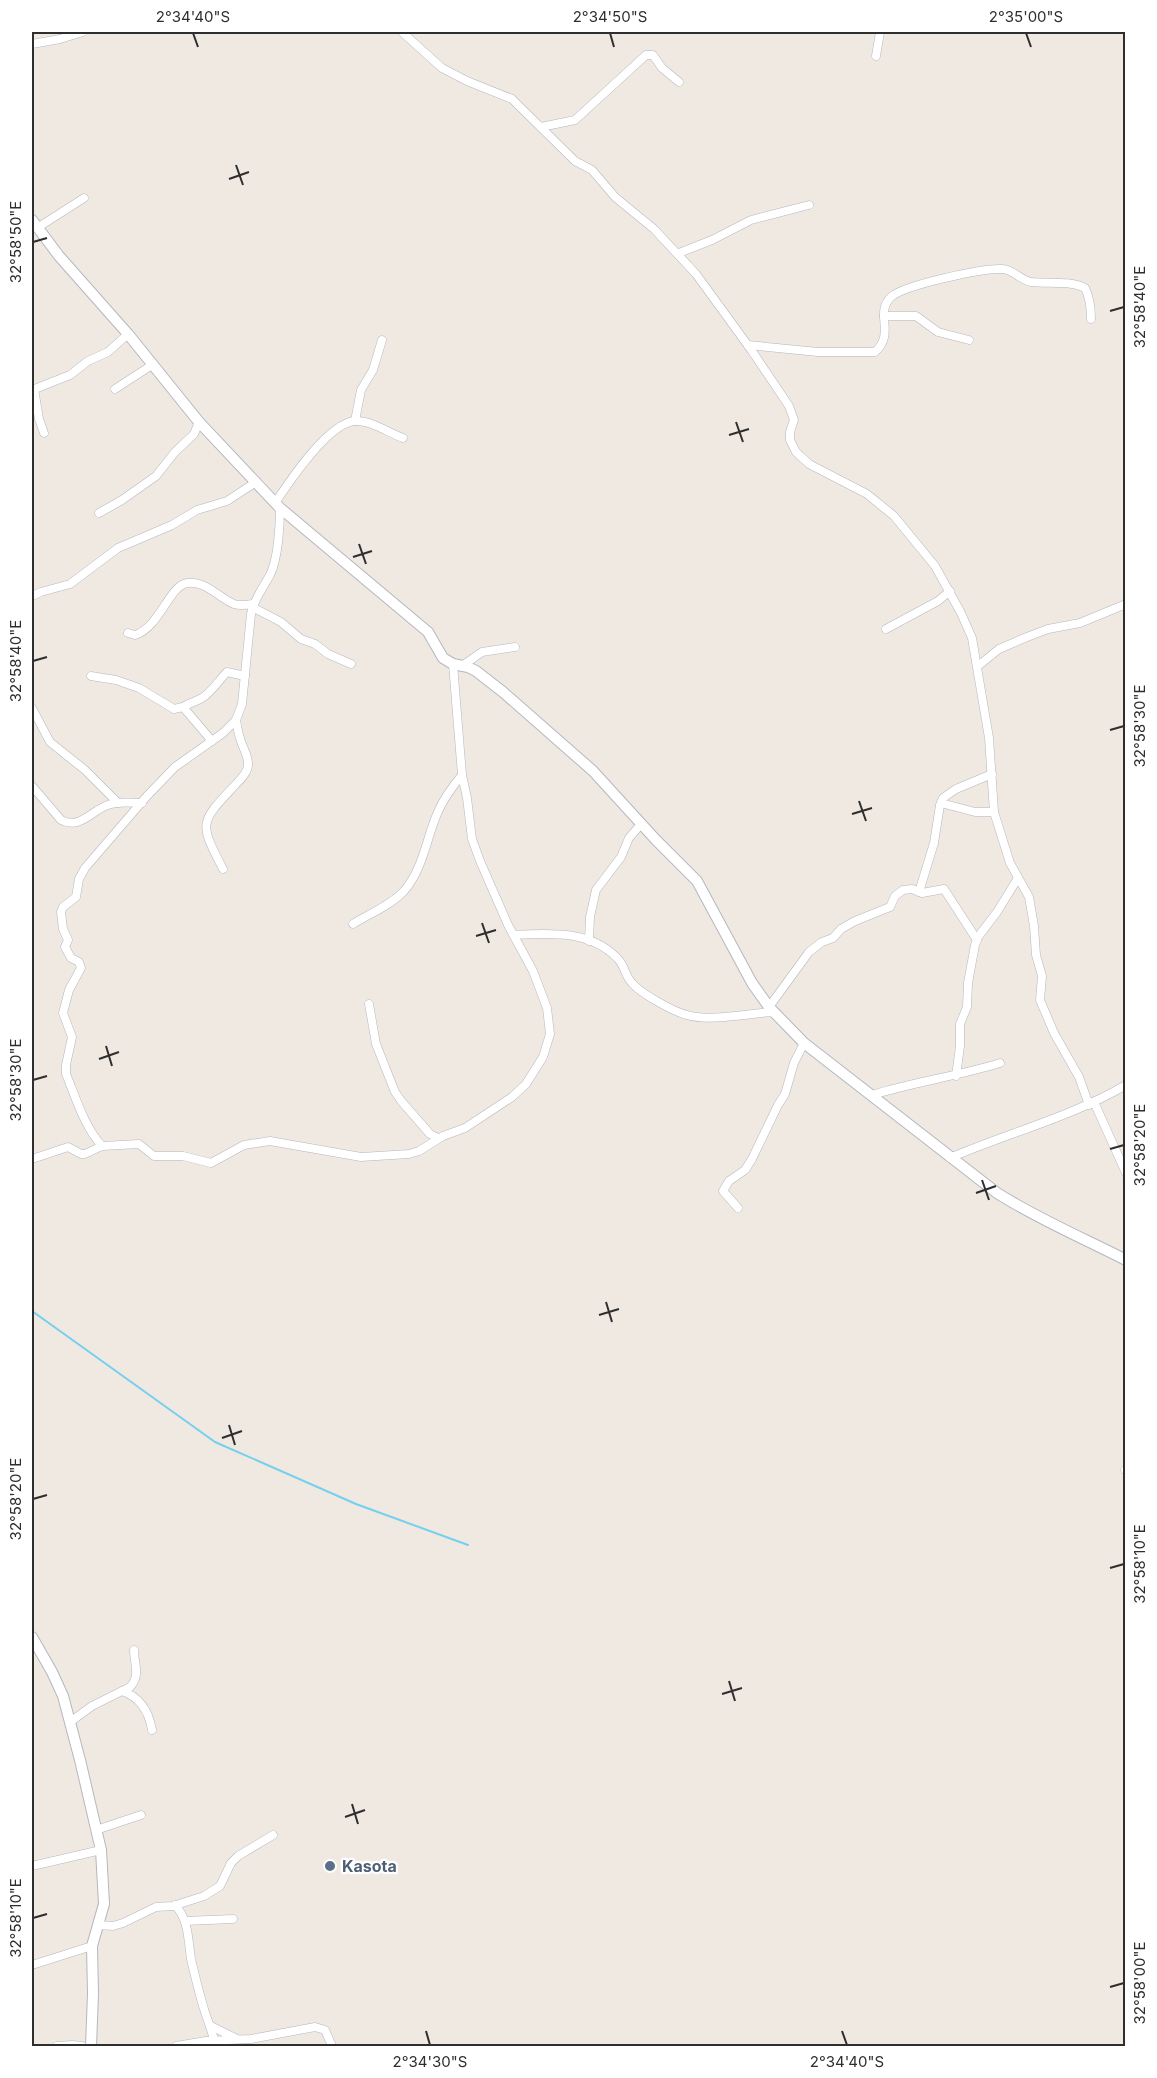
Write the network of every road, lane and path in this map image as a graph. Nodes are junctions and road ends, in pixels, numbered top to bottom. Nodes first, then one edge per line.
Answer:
1 (83, 32) edge
2 (402, 32) edge
3 (880, 32) edge
4 (32, 44) edge
5 (876, 56) dead end
6 (679, 82) dead end
7 (541, 128) junction
8 (84, 198) dead end
9 (809, 205) dead end
10 (34, 224) edge
11 (679, 253) junction
12 (884, 316) junction
13 (1091, 319) dead end
14 (128, 334) junction
15 (382, 340) dead end
16 (969, 340) dead end
17 (748, 345) junction
18 (152, 365) junction
19 (33, 389) edge
20 (115, 389) dead end
21 (198, 422) junction
22 (355, 422) junction
23 (44, 433) dead end
24 (403, 438) dead end
25 (256, 482) junction
26 (278, 506) junction
27 (99, 513) dead end
28 (950, 591) junction
29 (32, 596) edge
30 (1125, 604) edge
31 (253, 605) junction
32 (886, 629) dead end
33 (128, 633) dead end
34 (515, 647) dead end
35 (351, 664) dead end
36 (457, 665) junction
37 (978, 666) junction
38 (91, 676) dead end
39 (245, 676) junction
40 (183, 707) junction
41 (32, 708) edge
42 (236, 720) junction
43 (212, 741) junction
44 (992, 774) junction
45 (462, 775) junction
46 (32, 786) edge
47 (142, 802) junction
48 (118, 803) junction
49 (941, 803) junction
50 (994, 812) junction
51 (641, 824) junction
52 (223, 869) dead end
53 (1018, 878) junction
54 (919, 892) junction
55 (352, 924) dead end
56 (514, 935) junction
57 (977, 940) junction
58 (589, 941) junction
59 (369, 1004) dead end
60 (772, 1010) junction
61 (804, 1043) junction
62 (1000, 1063) dead end
63 (956, 1076) junction
64 (1125, 1085) edge
65 (872, 1095) junction
66 (1091, 1103) junction
67 (438, 1138) junction
68 (102, 1146) junction
69 (950, 1158) junction
70 (32, 1159) edge
71 (1125, 1173) edge
72 (738, 1208) dead end
73 (1125, 1260) edge
74 (32, 1637) edge
75 (134, 1650) dead end
76 (122, 1691) junction
77 (70, 1722) junction
78 (153, 1730) dead end
79 (141, 1815) dead end
80 (96, 1830) junction
81 (273, 1836) dead end
82 (101, 1850) junction
83 (32, 1866) edge
84 (176, 1905) junction
85 (233, 1919) dead end
86 (185, 1922) junction
87 (98, 1925) junction
88 (92, 1946) junction
89 (32, 1965) edge
90 (211, 2026) junction
91 (237, 2039) junction
92 (214, 2041) junction
93 (57, 2046) edge
94 (82, 2046) edge
95 (91, 2046) edge
96 (176, 2046) edge
97 (332, 2046) edge

1 - 4 street
2 - 7 street
3 - 5 street
6 - 7 street
7 - 11 street
8 - 10 street
9 - 11 street
10 - 14 street
11 - 17 street
12 - 13 street
12 - 16 street
12 - 17 street
14 - 18 street
14 - 19 street
15 - 22 street
17 - 28 street
18 - 20 street
18 - 21 street
19 - 23 street
21 - 25 street
21 - 27 street
22 - 24 street
22 - 26 street
25 - 26 street
25 - 29 street
26 - 31 street
26 - 36 street
28 - 32 street
28 - 37 street
30 - 37 street
31 - 33 street
31 - 35 street
31 - 39 street
34 - 36 street
36 - 45 street
36 - 51 street
37 - 44 street
38 - 40 street
39 - 40 street
39 - 42 street
40 - 43 street
41 - 48 street
42 - 43 street
42 - 52 street
43 - 47 street
44 - 49 street
44 - 50 street
45 - 55 street
45 - 56 street
46 - 48 street
47 - 48 street
47 - 68 street
49 - 50 street
49 - 54 street
50 - 53 street
51 - 58 street
51 - 60 street
53 - 57 street
53 - 66 street
54 - 57 street
54 - 60 street
56 - 58 street
56 - 67 street
57 - 63 street
58 - 60 street
59 - 67 street
60 - 61 street
61 - 65 street
61 - 72 street
62 - 63 street
63 - 65 street
64 - 66 street
65 - 69 street
66 - 69 street
66 - 71 street
67 - 68 street
68 - 70 street
69 - 73 street
74 - 77 street
75 - 76 street
76 - 77 street
76 - 78 street
77 - 80 street
79 - 80 street
80 - 82 street
81 - 84 street
82 - 83 street
82 - 87 street
84 - 86 street
84 - 87 street
85 - 86 street
86 - 90 street
87 - 88 street
88 - 89 street
88 - 95 street
90 - 91 street
90 - 92 street
91 - 92 street
91 - 97 street
92 - 96 street
93 - 94 street

